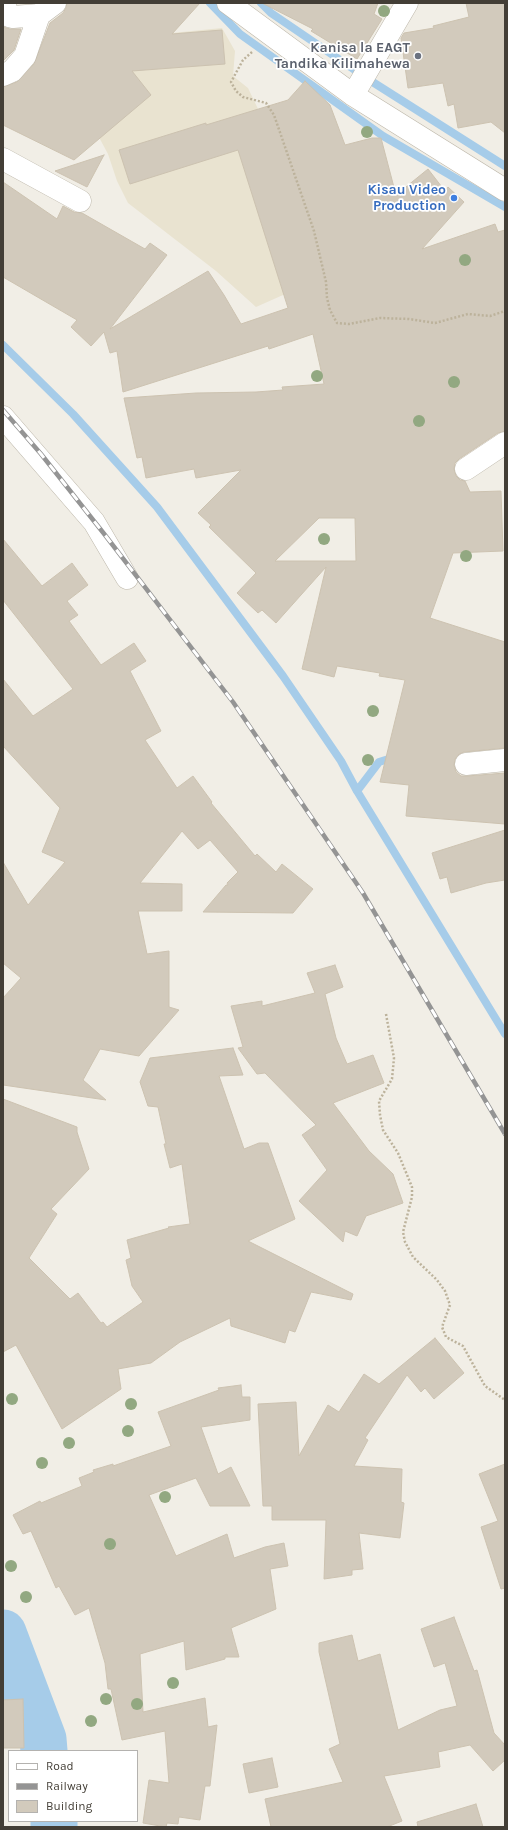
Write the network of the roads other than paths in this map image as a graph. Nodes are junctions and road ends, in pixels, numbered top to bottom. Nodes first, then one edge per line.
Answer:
1 (5, 3) edge
2 (228, 3) edge
3 (406, 3) edge
4 (47, 9) edge
5 (3, 75) edge
6 (352, 95) junction
7 (3, 159) edge
8 (505, 190) edge
9 (80, 201) dead end
10 (3, 417) edge
11 (505, 443) edge
12 (466, 469) dead end
13 (127, 578) dead end
14 (505, 760) edge
15 (466, 764) dead end

1 - 4 street
2 - 6 street
3 - 6 street
4 - 5 street
6 - 8 street
7 - 9 street
10 - 13 street
11 - 12 street
14 - 15 street

